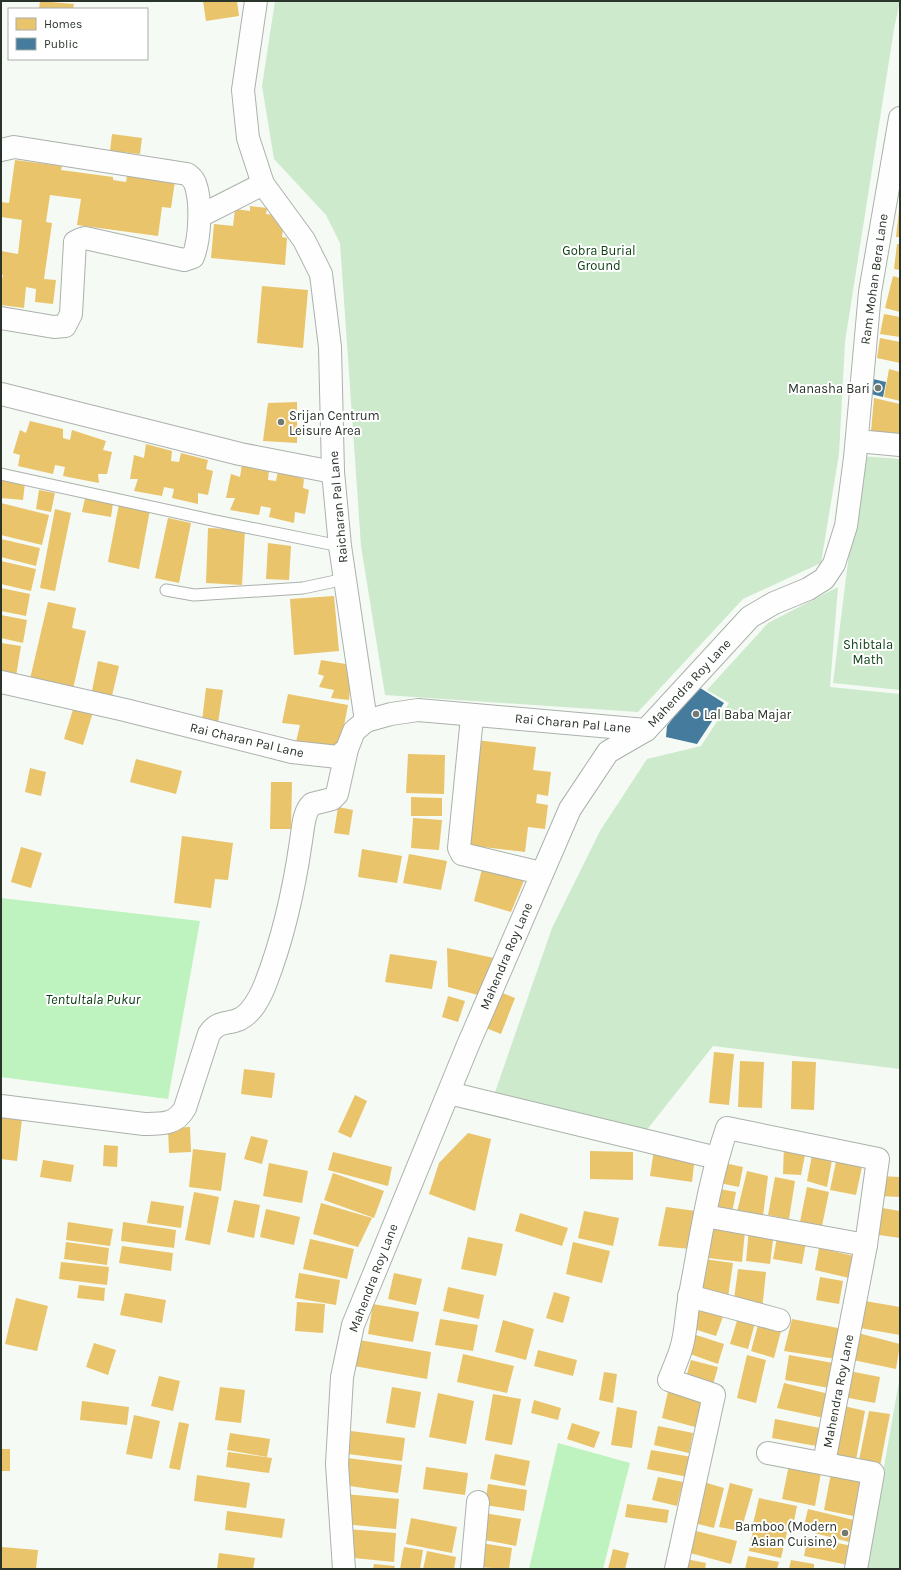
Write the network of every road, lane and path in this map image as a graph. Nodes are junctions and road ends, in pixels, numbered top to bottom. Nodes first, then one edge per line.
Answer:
1 (256, 1) edge
2 (900, 118) edge
3 (1, 150) edge
4 (263, 184) junction
5 (200, 216) junction
6 (1, 318) edge
7 (1, 394) edge
8 (857, 441) junction
9 (900, 445) edge
10 (333, 472) junction
11 (1, 474) edge
12 (340, 546) junction
13 (345, 579) junction
14 (166, 590) dead end
15 (1, 682) edge
16 (474, 715) junction
17 (366, 721) junction
18 (646, 730) junction
19 (347, 749) junction
20 (541, 873) junction
21 (449, 1092) junction
22 (1, 1106) edge
23 (717, 1158) junction
24 (705, 1216) junction
25 (866, 1245) junction
26 (689, 1296) junction
27 (779, 1320) dead end
28 (768, 1453) dead end
29 (824, 1463) junction
30 (478, 1502) dead end
31 (344, 1569) edge
32 (472, 1569) edge
33 (676, 1569) edge
34 (856, 1569) edge

1 - 4 street, Raicharan Pal Lane
2 - 8 street, Ram Mohan Bera Lane
3 - 5 street
4 - 5 street
4 - 10 street, Raicharan Pal Lane
5 - 6 street
7 - 10 street
8 - 9 street
8 - 18 street, Mahendra Roy Lane
10 - 12 street, Raicharan Pal Lane
11 - 12 lane
12 - 13 street, Raicharan Pal Lane
13 - 14 lane
13 - 17 street, Raicharan Pal Lane
15 - 19 street, Rai Charan Pal Lane
16 - 17 street, Rai Charan Pal Lane
16 - 18 street, Rai Charan Pal Lane
16 - 20 street
17 - 19 street
18 - 20 street, Mahendra Roy Lane
19 - 22 street
20 - 21 street, Mahendra Roy Lane
21 - 23 street
21 - 31 street, Mahendra Roy Lane
23 - 24 street, Mahendra Roy Lane
23 - 25 street, Mahendra Roy Lane
24 - 25 street
24 - 26 street, Mahendra Roy Lane
25 - 29 street, Mahendra Roy Lane
26 - 27 street
26 - 33 street, Mahendra Roy Lane
28 - 29 street
29 - 34 street, Mahendra Roy Lane
30 - 32 street

